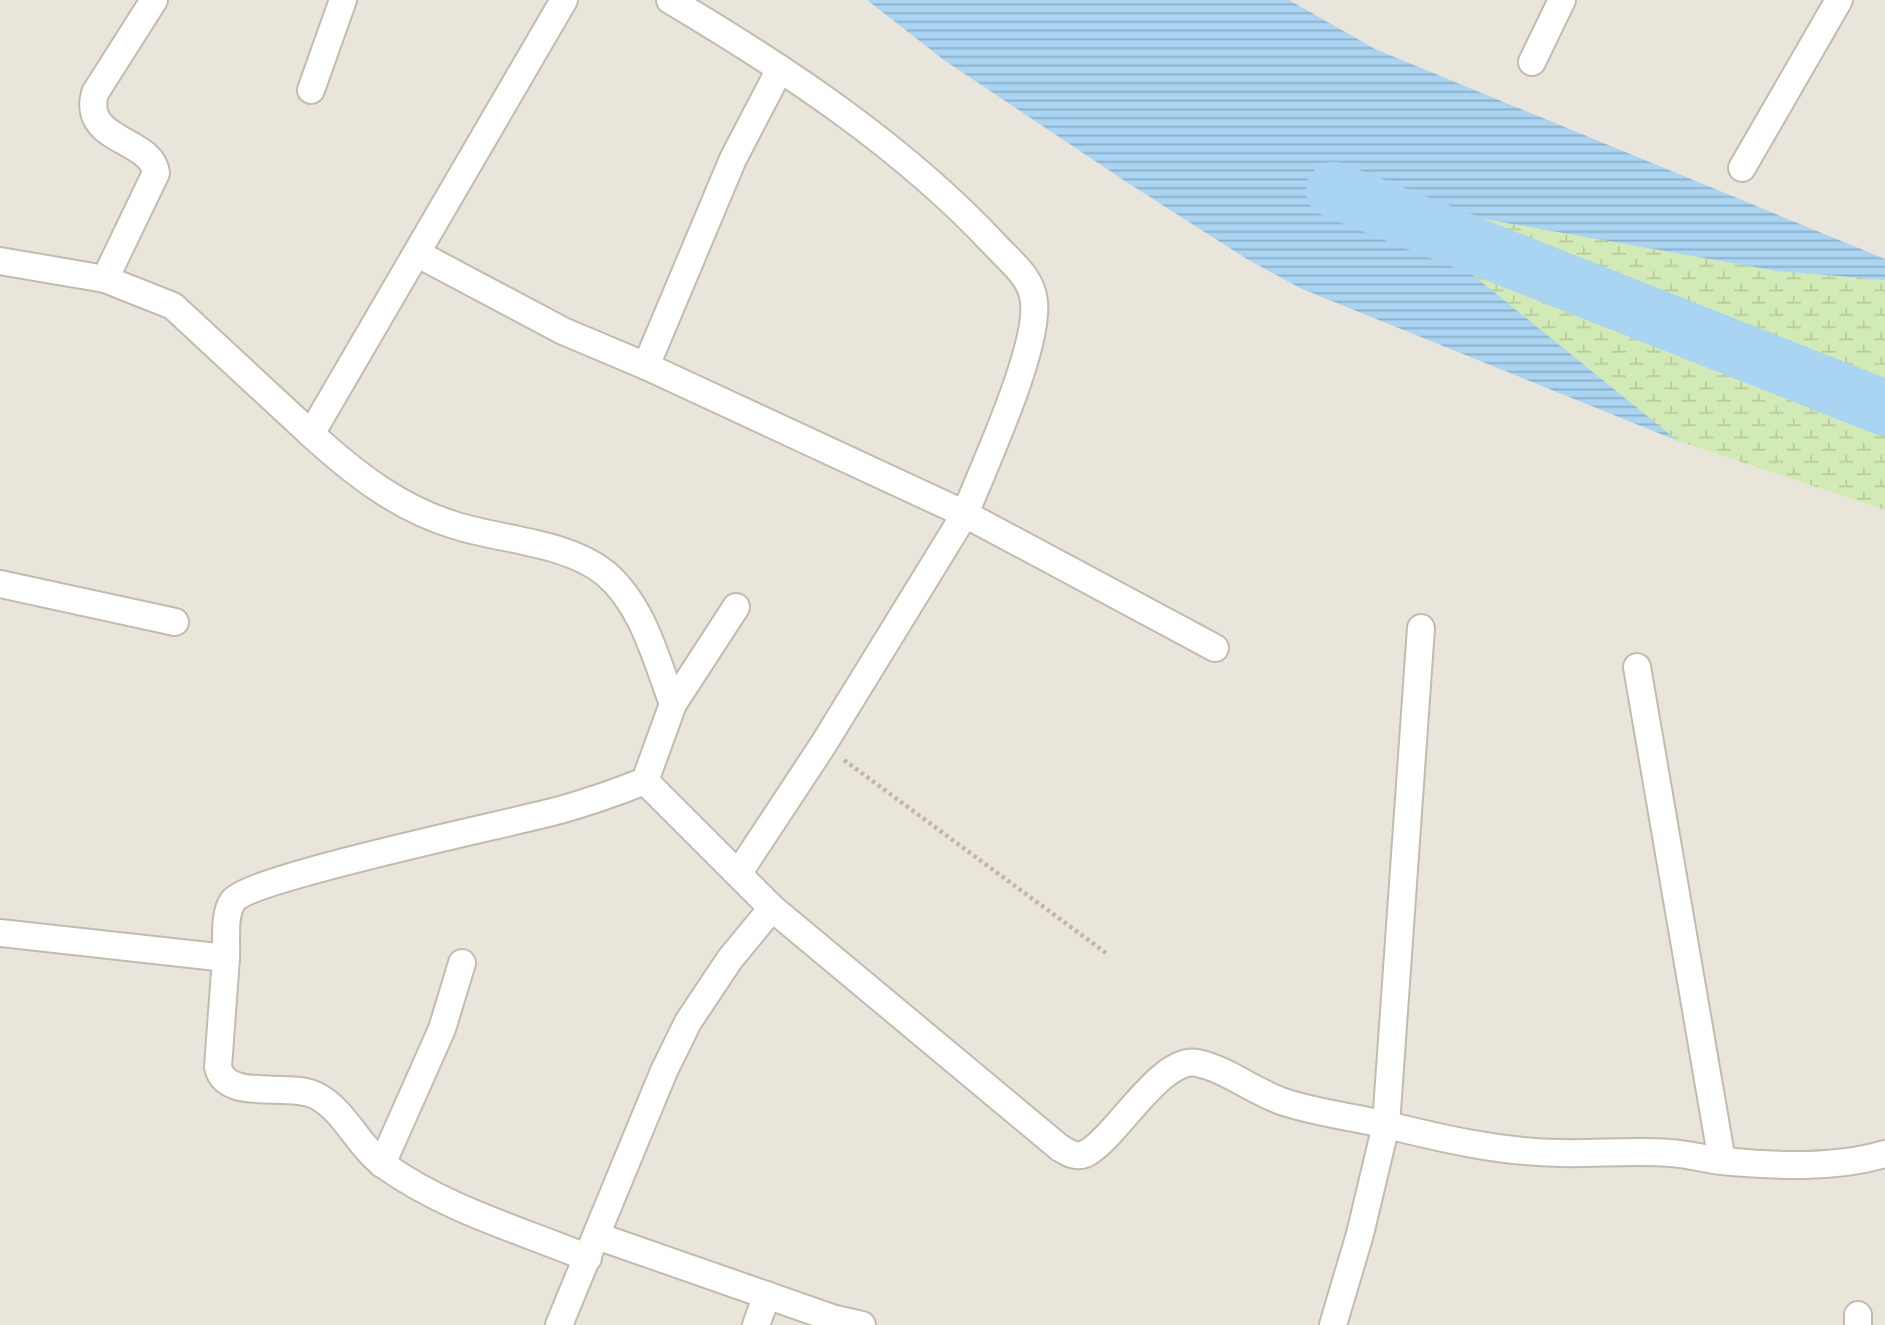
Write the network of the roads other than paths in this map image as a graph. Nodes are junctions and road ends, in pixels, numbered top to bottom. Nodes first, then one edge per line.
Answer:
1 (154, 0) edge
2 (343, 0) edge
3 (564, 0) edge
4 (670, 0) edge
5 (1562, 0) edge
6 (1839, 0) edge
7 (1532, 62) dead end
8 (780, 69) junction
9 (311, 90) dead end
10 (1742, 168) dead end
11 (418, 254) junction
12 (0, 261) edge
13 (105, 279) junction
14 (646, 366) junction
15 (312, 435) junction
16 (965, 514) junction
17 (0, 584) edge
18 (736, 607) dead end
19 (175, 622) dead end
20 (1421, 628) dead end
21 (1214, 648) dead end
22 (1637, 667) dead end
23 (673, 704) junction
24 (645, 781) junction
25 (738, 874) junction
26 (772, 908) junction
27 (0, 933) edge
28 (226, 958) junction
29 (462, 963) dead end
30 (1386, 1125) junction
31 (1885, 1153) edge
32 (1722, 1161) junction
33 (382, 1164) junction
34 (592, 1247) junction
35 (767, 1295) junction
36 (559, 1325) edge
37 (756, 1325) edge
38 (862, 1325) edge
39 (1333, 1325) edge

1 - 13 street
2 - 9 street
3 - 11 street
4 - 8 street
5 - 7 street
6 - 10 street
8 - 14 street
8 - 16 street
11 - 14 street
11 - 15 street
12 - 13 street
13 - 15 street
14 - 16 street
15 - 23 street
16 - 21 street
16 - 25 street
17 - 19 street
18 - 23 street
20 - 30 street
22 - 32 street
23 - 24 street
24 - 25 street
24 - 28 street
25 - 26 street
26 - 30 street
26 - 34 street
27 - 28 street
28 - 33 street
29 - 33 street
30 - 32 street
30 - 39 street
31 - 32 street
33 - 34 street
34 - 35 street
34 - 36 street
35 - 37 street
35 - 38 street

